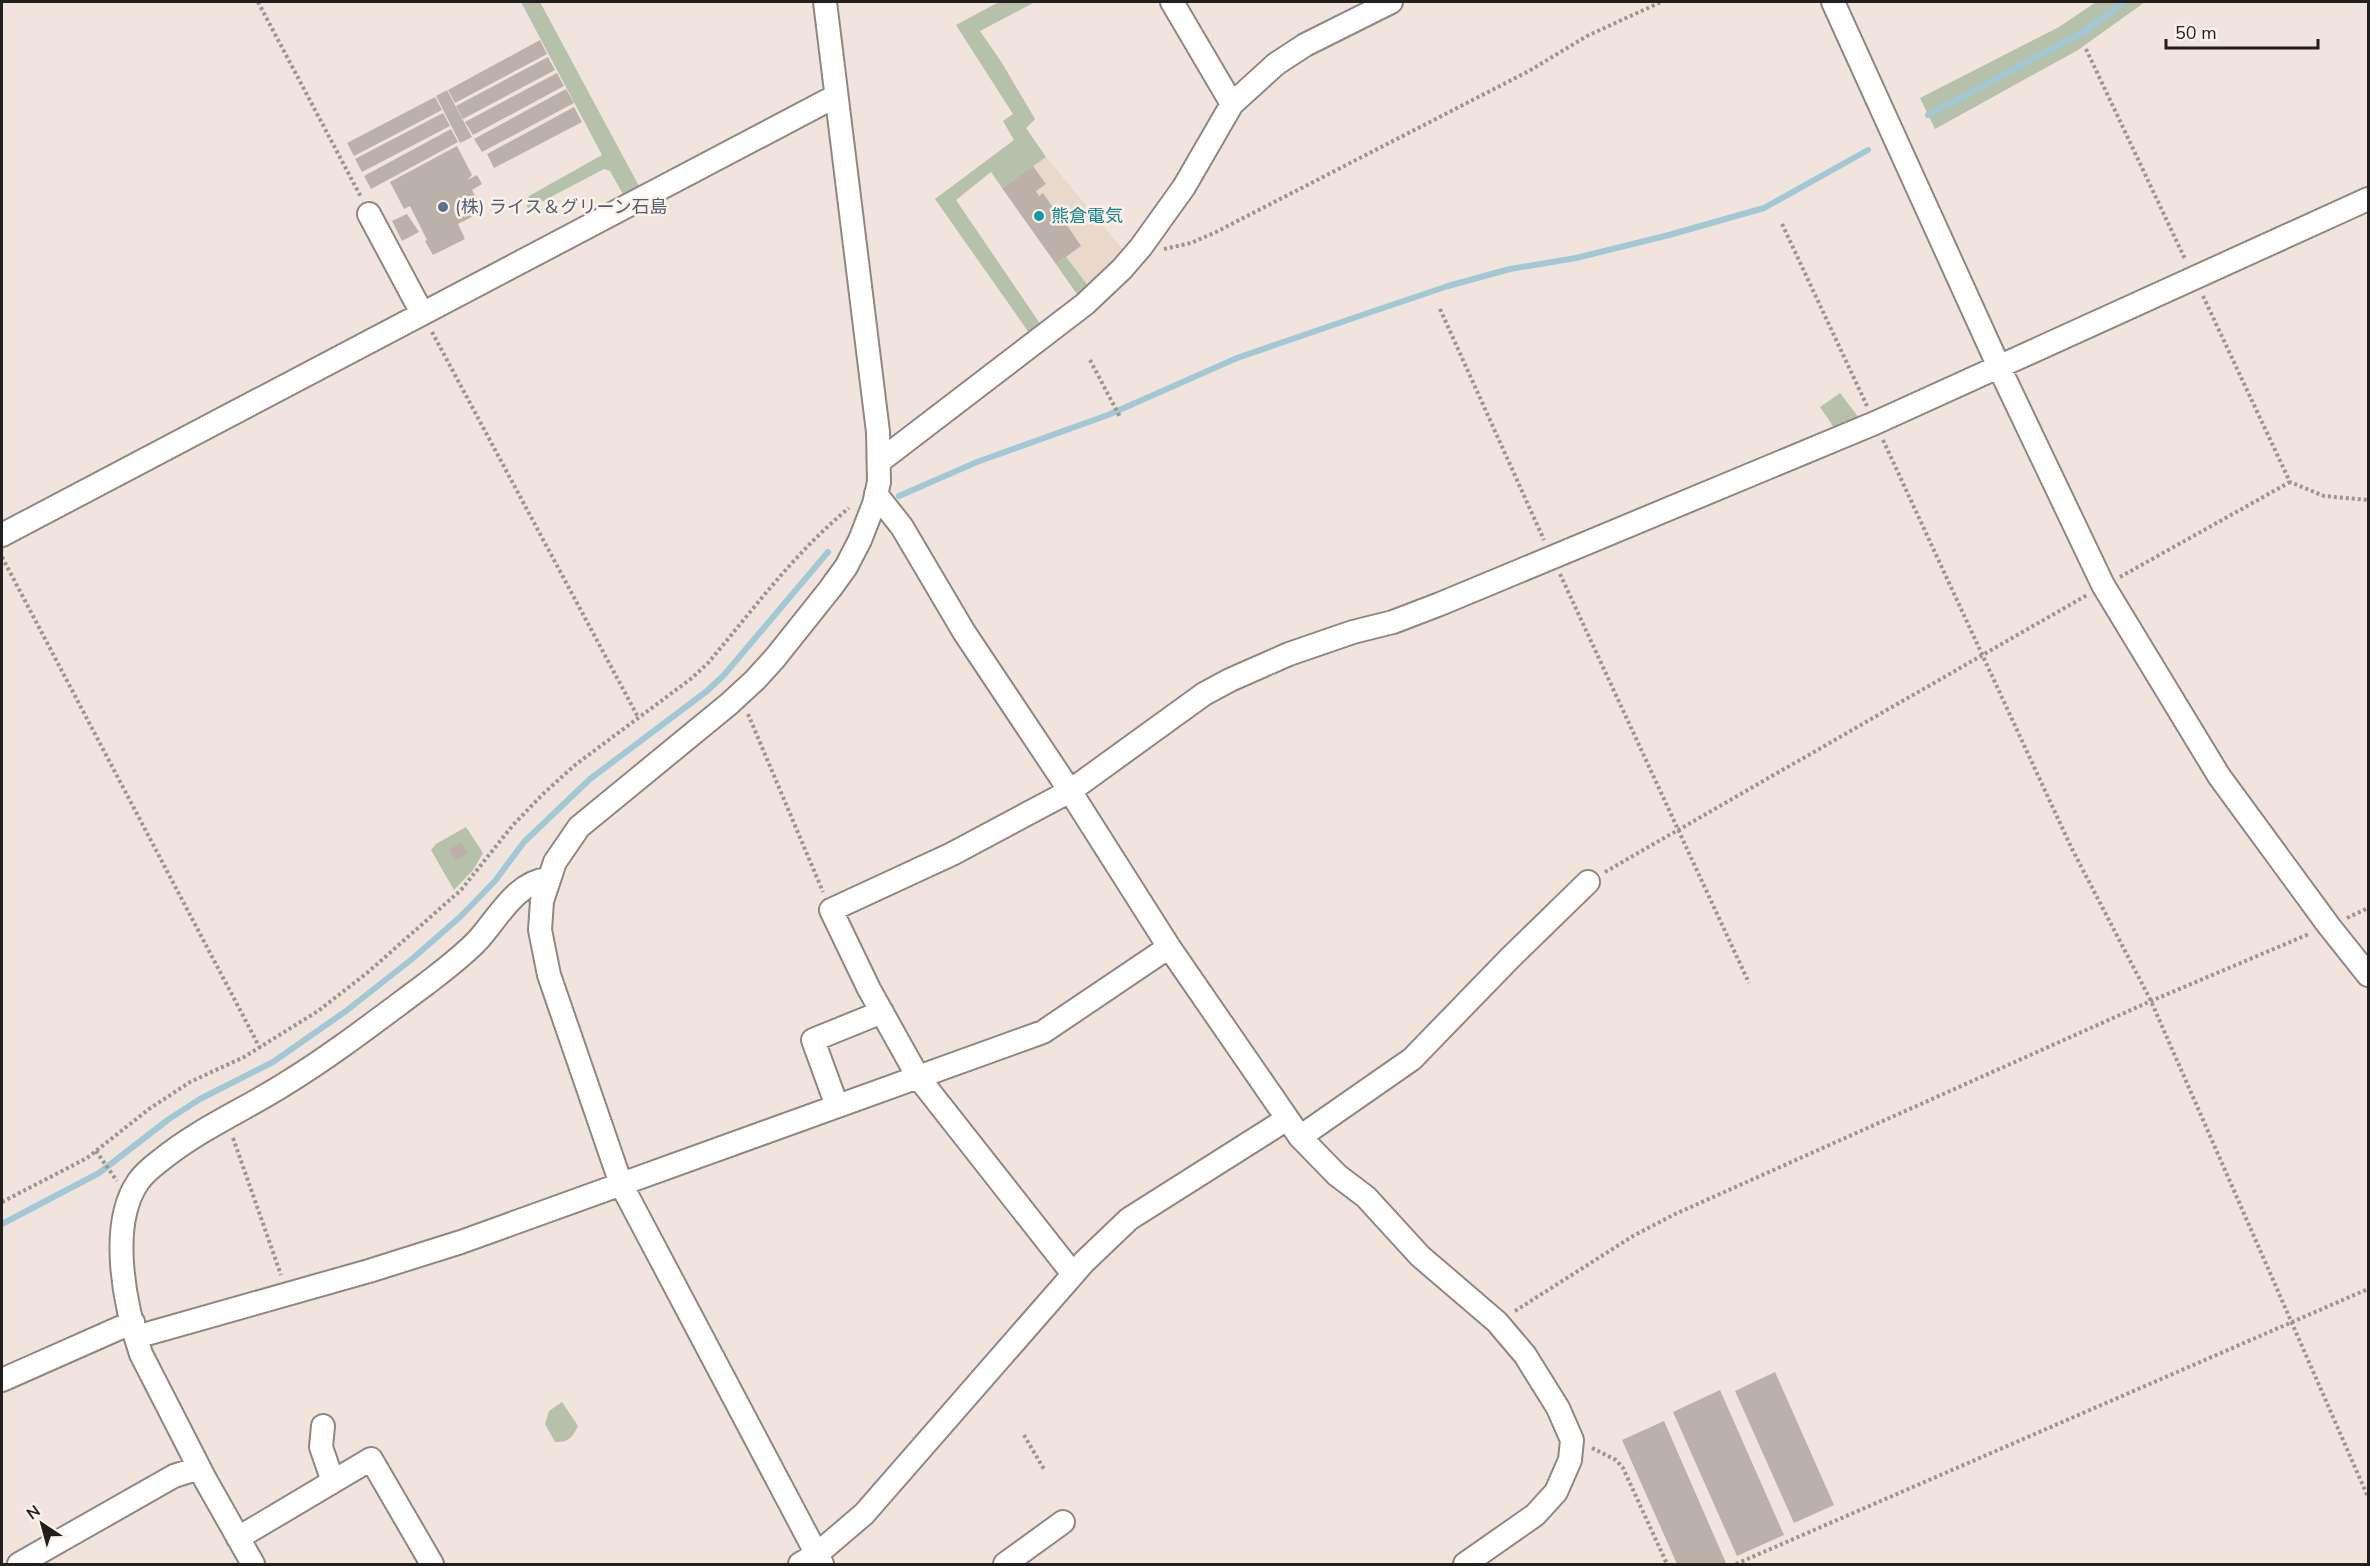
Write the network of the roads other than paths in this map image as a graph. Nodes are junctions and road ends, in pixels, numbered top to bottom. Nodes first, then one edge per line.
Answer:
1 (825, 2) edge
2 (1172, 2) edge
3 (1391, 2) edge
4 (1833, 2) edge
5 (836, 96) junction
6 (1232, 104) junction
7 (2368, 199) edge
8 (369, 214) road end
9 (422, 313) junction
10 (1999, 367) junction
11 (880, 461) junction
12 (876, 494) junction
13 (2, 534) edge
14 (1070, 791) junction
15 (548, 879) junction
16 (1588, 882) road end
17 (1169, 947) junction
18 (2368, 975) edge
19 (882, 1012) junction
20 (918, 1077) junction
21 (837, 1106) junction
22 (1287, 1119) junction
23 (1300, 1137) junction
24 (621, 1184) junction
25 (1073, 1274) junction
26 (134, 1330) junction
27 (2, 1380) edge
28 (323, 1426) dead end
29 (200, 1468) junction
30 (331, 1483) junction
31 (1063, 1522) dead end
32 (238, 1538) junction
33 (813, 1561) edge
34 (19, 1564) edge
35 (253, 1564) edge
36 (432, 1564) edge
37 (1005, 1564) edge
38 (1464, 1564) edge

1 - 5 street
2 - 6 street
3 - 6 street
4 - 10 street
5 - 9 street
5 - 11 street
6 - 11 street
7 - 10 street
8 - 9 street
9 - 13 street
10 - 14 street
10 - 18 street
11 - 12 street
12 - 14 street
12 - 15 street
14 - 17 street
14 - 19 street
15 - 24 street
15 - 26 street
16 - 23 street
17 - 20 street
17 - 22 street
19 - 20 street
19 - 21 street
20 - 21 street
20 - 25 street
21 - 24 street
22 - 23 street
22 - 25 street
23 - 38 street
24 - 26 street
24 - 33 street
25 - 33 street
26 - 27 street
26 - 29 street
28 - 30 street
29 - 32 street
29 - 34 street
30 - 32 street
30 - 36 street
31 - 37 street
32 - 35 street

